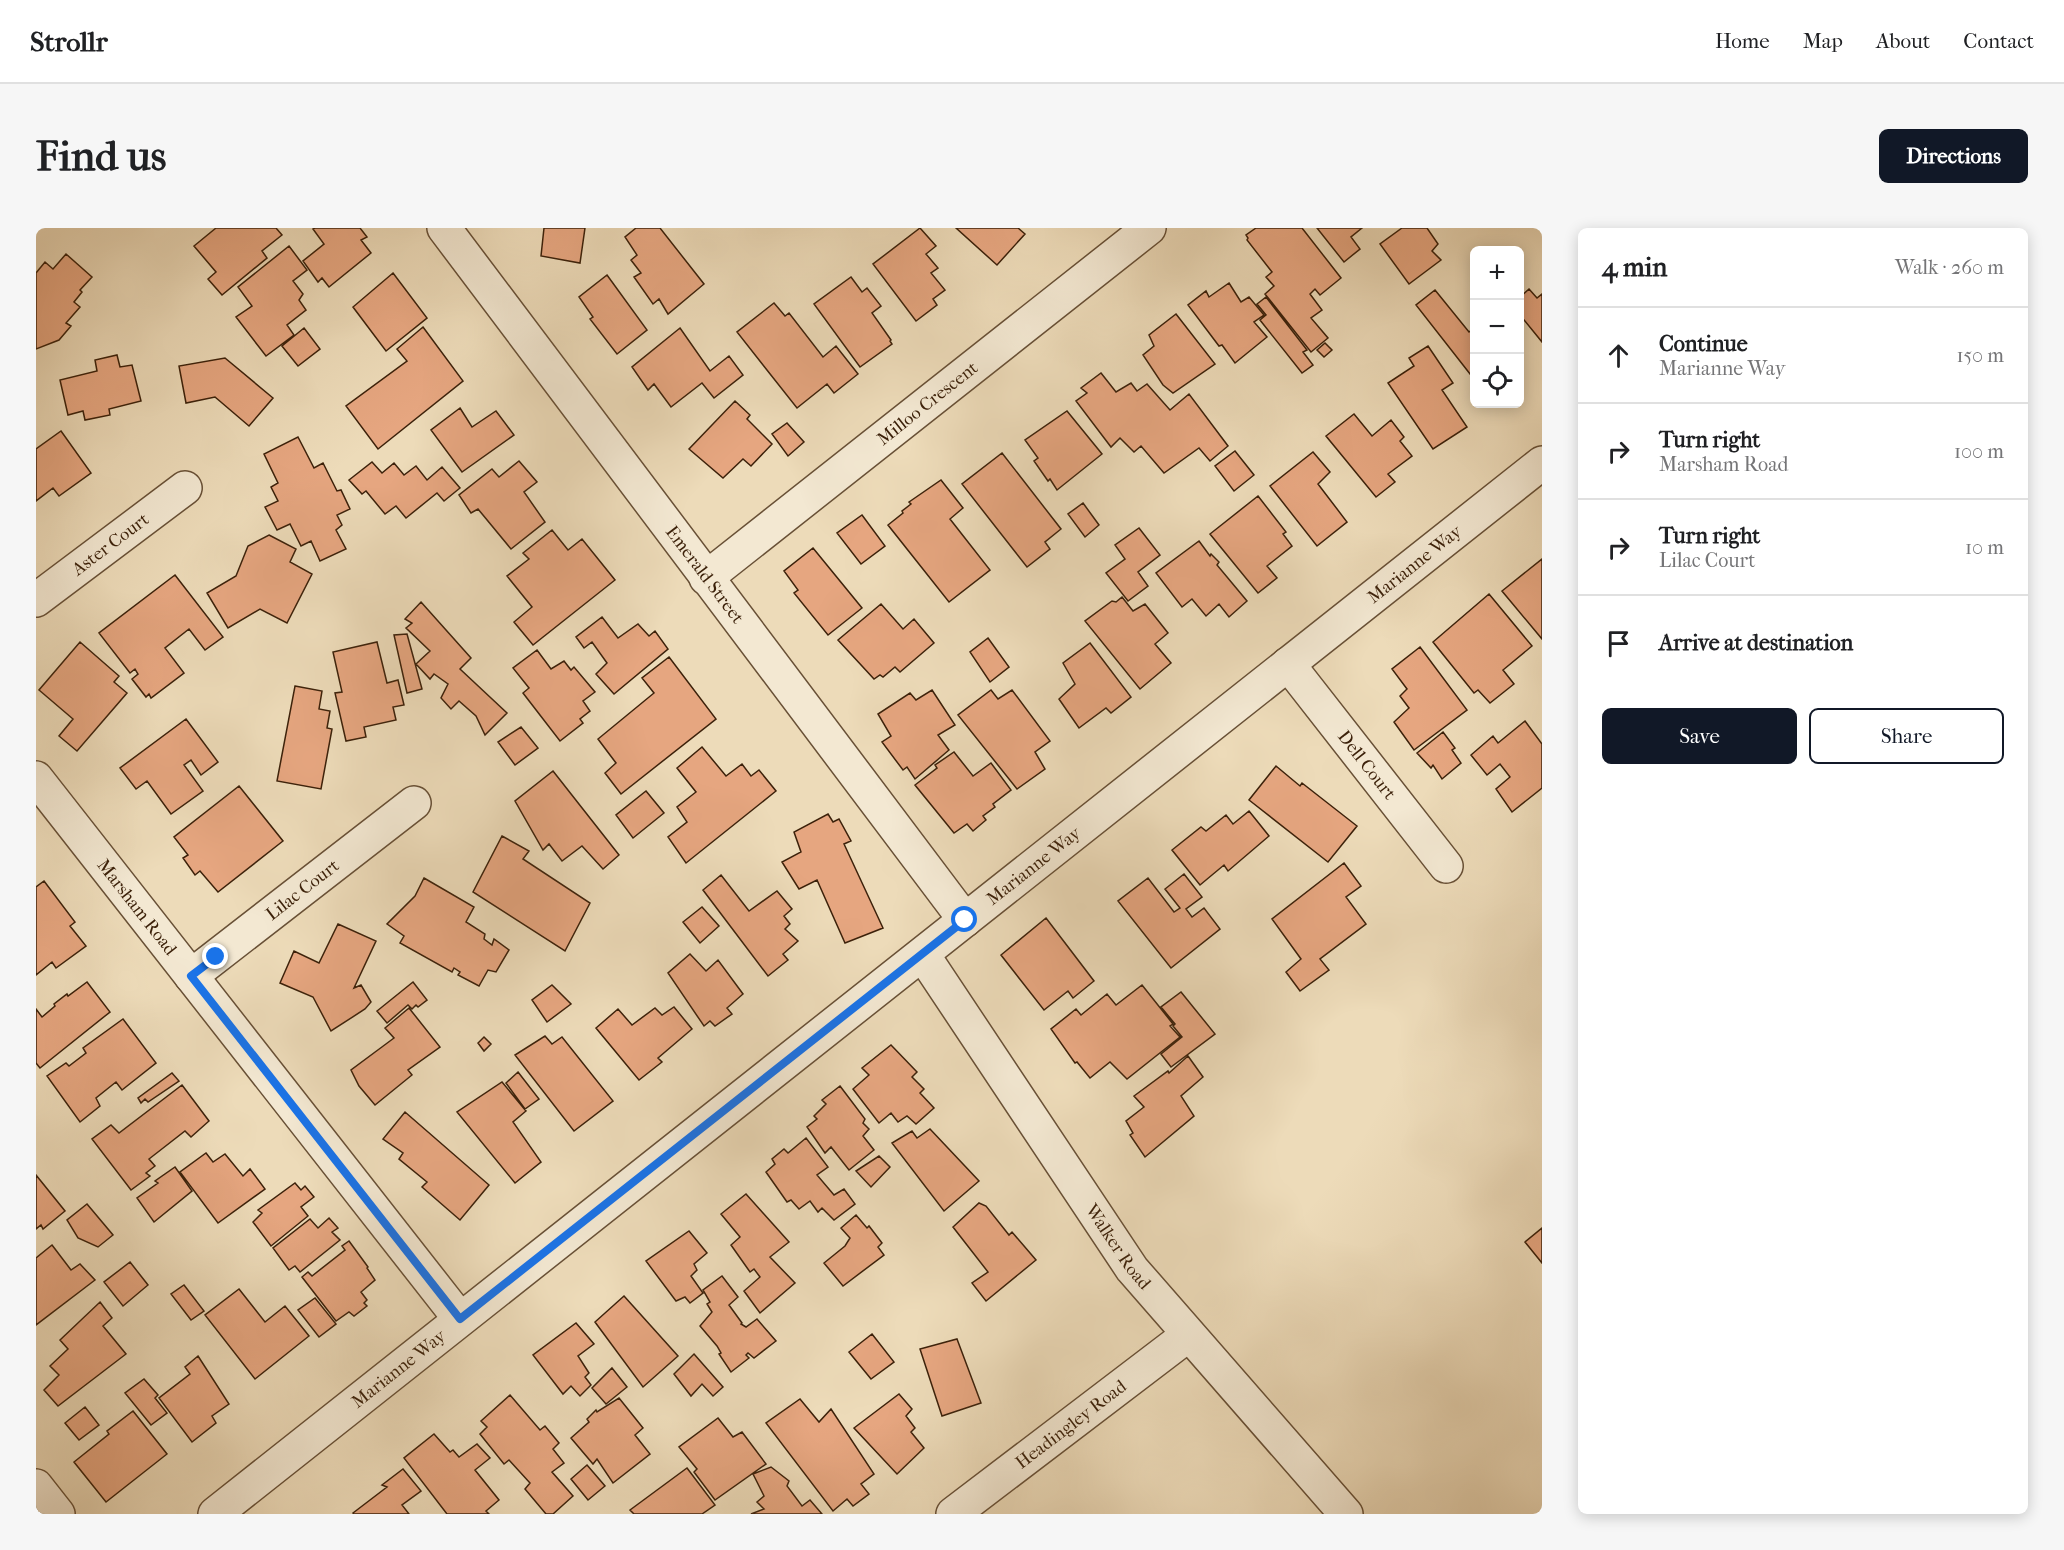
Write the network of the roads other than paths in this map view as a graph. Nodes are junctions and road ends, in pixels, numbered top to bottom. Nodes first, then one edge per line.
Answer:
1 (444, 228) edge
2 (1149, 228) edge
3 (1542, 463) edge
4 (185, 488) dead end
5 (706, 578) junction
6 (36, 600) edge
7 (1288, 664) junction
8 (36, 778) edge
9 (414, 803) dead end
10 (1446, 866) dead end
11 (965, 920) junction
12 (923, 955) junction
13 (191, 976) junction
14 (460, 1319) junction
15 (1188, 1335) junction
16 (36, 1486) edge
17 (58, 1514) edge
18 (215, 1514) edge
19 (953, 1514) edge
20 (1346, 1514) edge

1 - 5 street, Emerald Street
2 - 5 street, Milloo Crescent
3 - 7 street, Marianne Way
4 - 6 street, Aster Court
5 - 11 street, Emerald Street
7 - 10 street, Dell Court
7 - 11 street, Marianne Way
8 - 13 street, Marsham Road
9 - 13 street, Lilac Court
11 - 12 street, Marianne Way
12 - 14 street, Marianne Way
12 - 15 street, Walker Road
13 - 14 street, Marsham Road
14 - 18 street, Marianne Way
15 - 19 street, Headingley Road
15 - 20 street, Walker Road
16 - 17 street

